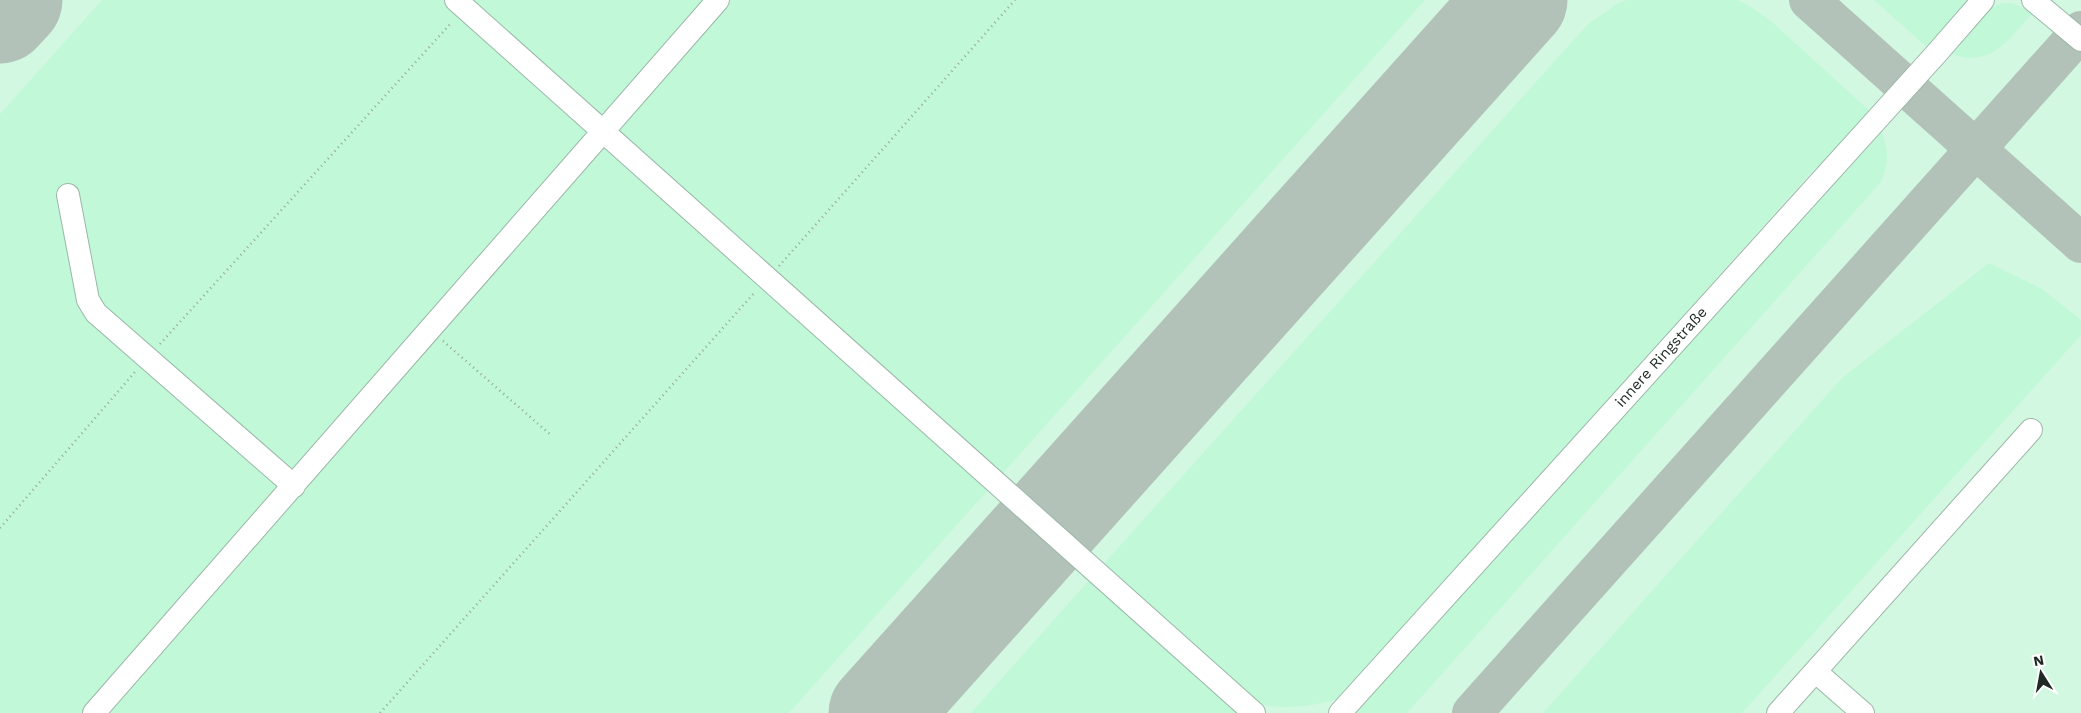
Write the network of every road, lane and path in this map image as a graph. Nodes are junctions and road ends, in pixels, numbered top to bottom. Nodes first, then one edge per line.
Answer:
1 (718, 0) edge
2 (1016, 0) edge
3 (1982, 0) edge
4 (2033, 0) edge
5 (460, 4) edge
6 (2081, 40) edge
7 (603, 130) junction
8 (68, 195) dead end
9 (767, 278) junction
10 (431, 330) junction
11 (148, 358) junction
12 (2031, 430) dead end
13 (552, 436) dead end
14 (294, 486) junction
15 (0, 528) edge
16 (1816, 672) junction
17 (94, 713) edge
18 (380, 713) edge
19 (1254, 713) edge
20 (1340, 713) edge
21 (1778, 713) edge
22 (1863, 713) edge

1 - 7 lane
2 - 9 path
3 - 20 lane, innere Ringstraße
4 - 6 lane
5 - 7 lane
5 - 11 path
7 - 9 lane
7 - 10 lane
8 - 11 lane
9 - 18 path
9 - 19 lane
10 - 13 path
10 - 14 lane
11 - 14 lane
11 - 15 path
12 - 16 lane
14 - 17 lane
16 - 21 lane
16 - 22 lane

